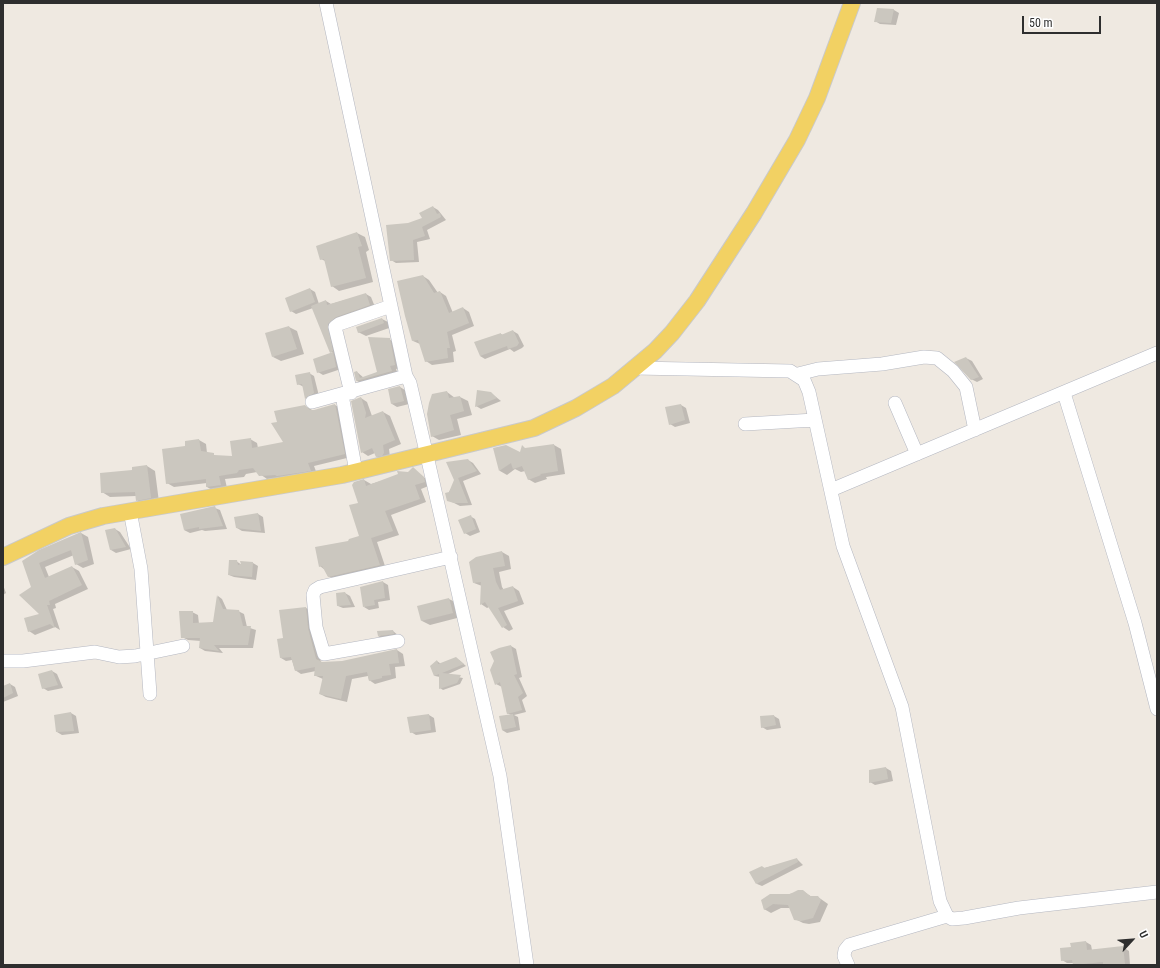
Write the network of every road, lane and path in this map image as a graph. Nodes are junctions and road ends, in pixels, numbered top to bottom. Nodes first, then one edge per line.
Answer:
1 (326, 3) edge
2 (852, 3) edge
3 (391, 306) junction
4 (1157, 353) edge
5 (635, 368) junction
6 (798, 374) junction
7 (406, 376) junction
8 (1064, 393) junction
9 (347, 394) junction
10 (312, 402) dead end
11 (895, 403) dead end
12 (815, 420) junction
13 (745, 424) dead end
14 (975, 430) junction
15 (917, 454) junction
16 (427, 456) junction
17 (356, 472) junction
18 (831, 490) junction
19 (130, 511) junction
20 (3, 557) edge
21 (451, 558) junction
22 (398, 641) dead end
23 (183, 646) dead end
24 (147, 653) junction
25 (3, 661) edge
26 (150, 694) dead end
27 (1157, 709) edge
28 (1157, 892) edge
29 (947, 916) junction
30 (526, 965) edge
31 (848, 965) edge

1 - 3 street
2 - 5 main road
3 - 7 street
3 - 9 street
4 - 8 street
5 - 6 street
5 - 16 main road
6 - 12 street
6 - 14 street
7 - 9 street
7 - 16 street
8 - 14 street
8 - 27 street
9 - 10 street
9 - 17 street
11 - 15 street
12 - 13 street
12 - 18 street
14 - 15 street
15 - 18 street
16 - 17 main road
16 - 21 street
17 - 19 main road
18 - 29 street
19 - 20 main road
19 - 24 street
21 - 22 street
21 - 30 street
23 - 24 street
24 - 25 street
24 - 26 street
28 - 29 street
29 - 31 street

